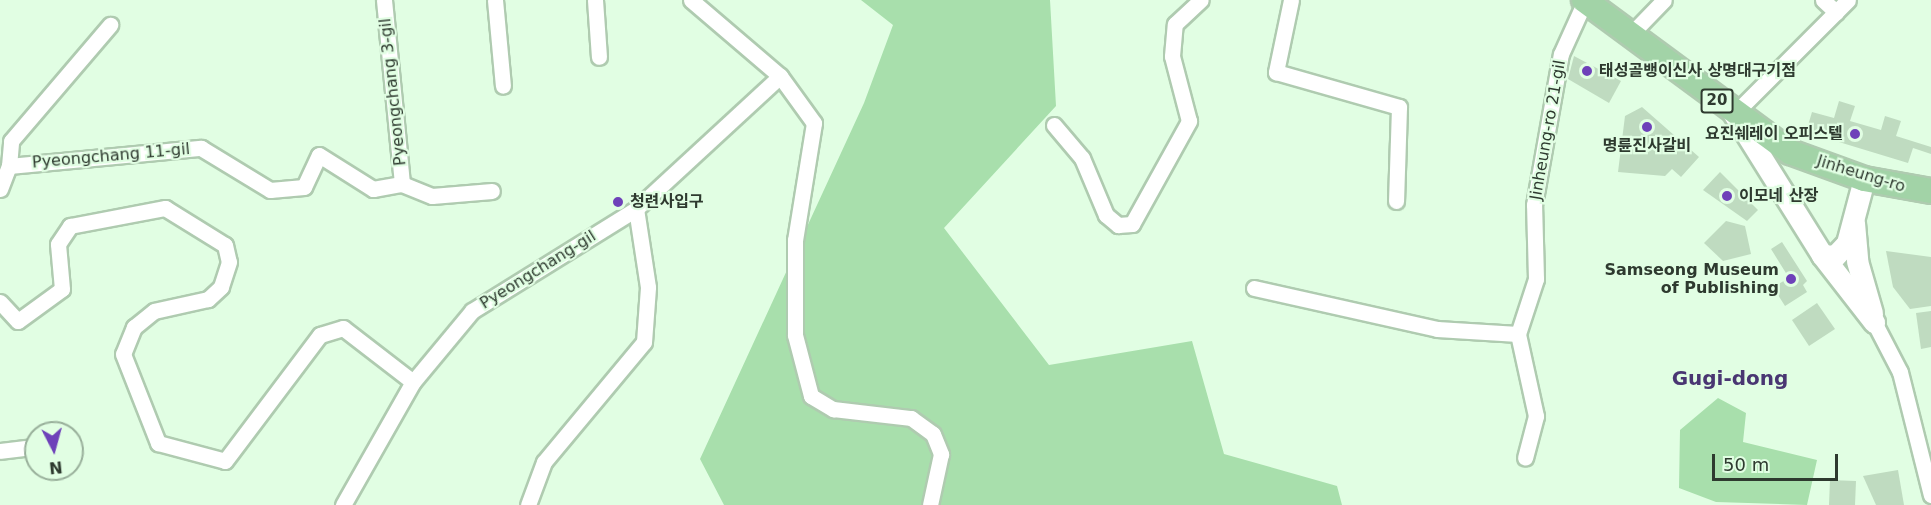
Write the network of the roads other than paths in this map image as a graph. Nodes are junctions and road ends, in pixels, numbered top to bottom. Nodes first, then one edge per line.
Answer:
1 (384, 0) edge
2 (495, 0) edge
3 (595, 0) edge
4 (691, 0) edge
5 (1201, 0) edge
6 (1291, 0) edge
7 (1584, 0) edge
8 (1664, 0) edge
9 (1824, 0) edge
10 (1848, 0) edge
11 (1836, 12) junction
12 (110, 25) dead end
13 (1630, 34) junction
14 (599, 57) dead end
15 (780, 76) junction
16 (503, 86) dead end
17 (1734, 114) junction
18 (1054, 125) dead end
19 (9, 166) junction
20 (1864, 179) junction
21 (402, 184) junction
22 (0, 189) edge
23 (492, 191) dead end
24 (1930, 191) edge
25 (1396, 201) dead end
26 (636, 209) junction
27 (1854, 223) junction
28 (1821, 255) junction
29 (1254, 288) dead end
30 (0, 302) edge
31 (1874, 322) junction
32 (1518, 334) junction
33 (413, 381) junction
34 (24, 448) edge
35 (0, 451) edge
36 (1525, 458) dead end
37 (1931, 495) edge
38 (343, 505) edge
39 (528, 505) edge
40 (930, 505) edge

1 - 21 street, Pyeongchang 3-gil
2 - 16 street
3 - 14 street
4 - 15 street
5 - 18 street
6 - 25 street
7 - 13 main road, Jinheung-ro / 20
7 - 32 street, Jinheung-ro 21-gil
8 - 13 street
9 - 11 street
10 - 11 street
11 - 17 street
12 - 19 street, Pyeongchang 11-gil
13 - 17 main road, Jinheung-ro / 20
15 - 26 street, Pyeongchang-gil
15 - 40 street
17 - 20 main road, Jinheung-ro / 20
17 - 28 main road
19 - 21 street, Pyeongchang 11-gil
19 - 22 street, Pyeongchang 11-gil
20 - 24 main road, Jinheung-ro / 20
20 - 27 main road
21 - 23 street
26 - 33 street, Pyeongchang-gil
26 - 39 street
27 - 28 main road
27 - 31 main road
28 - 31 main road
29 - 32 street
30 - 33 street
31 - 37 street
32 - 36 street
33 - 38 street, Pyeongchang-gil
34 - 35 street

